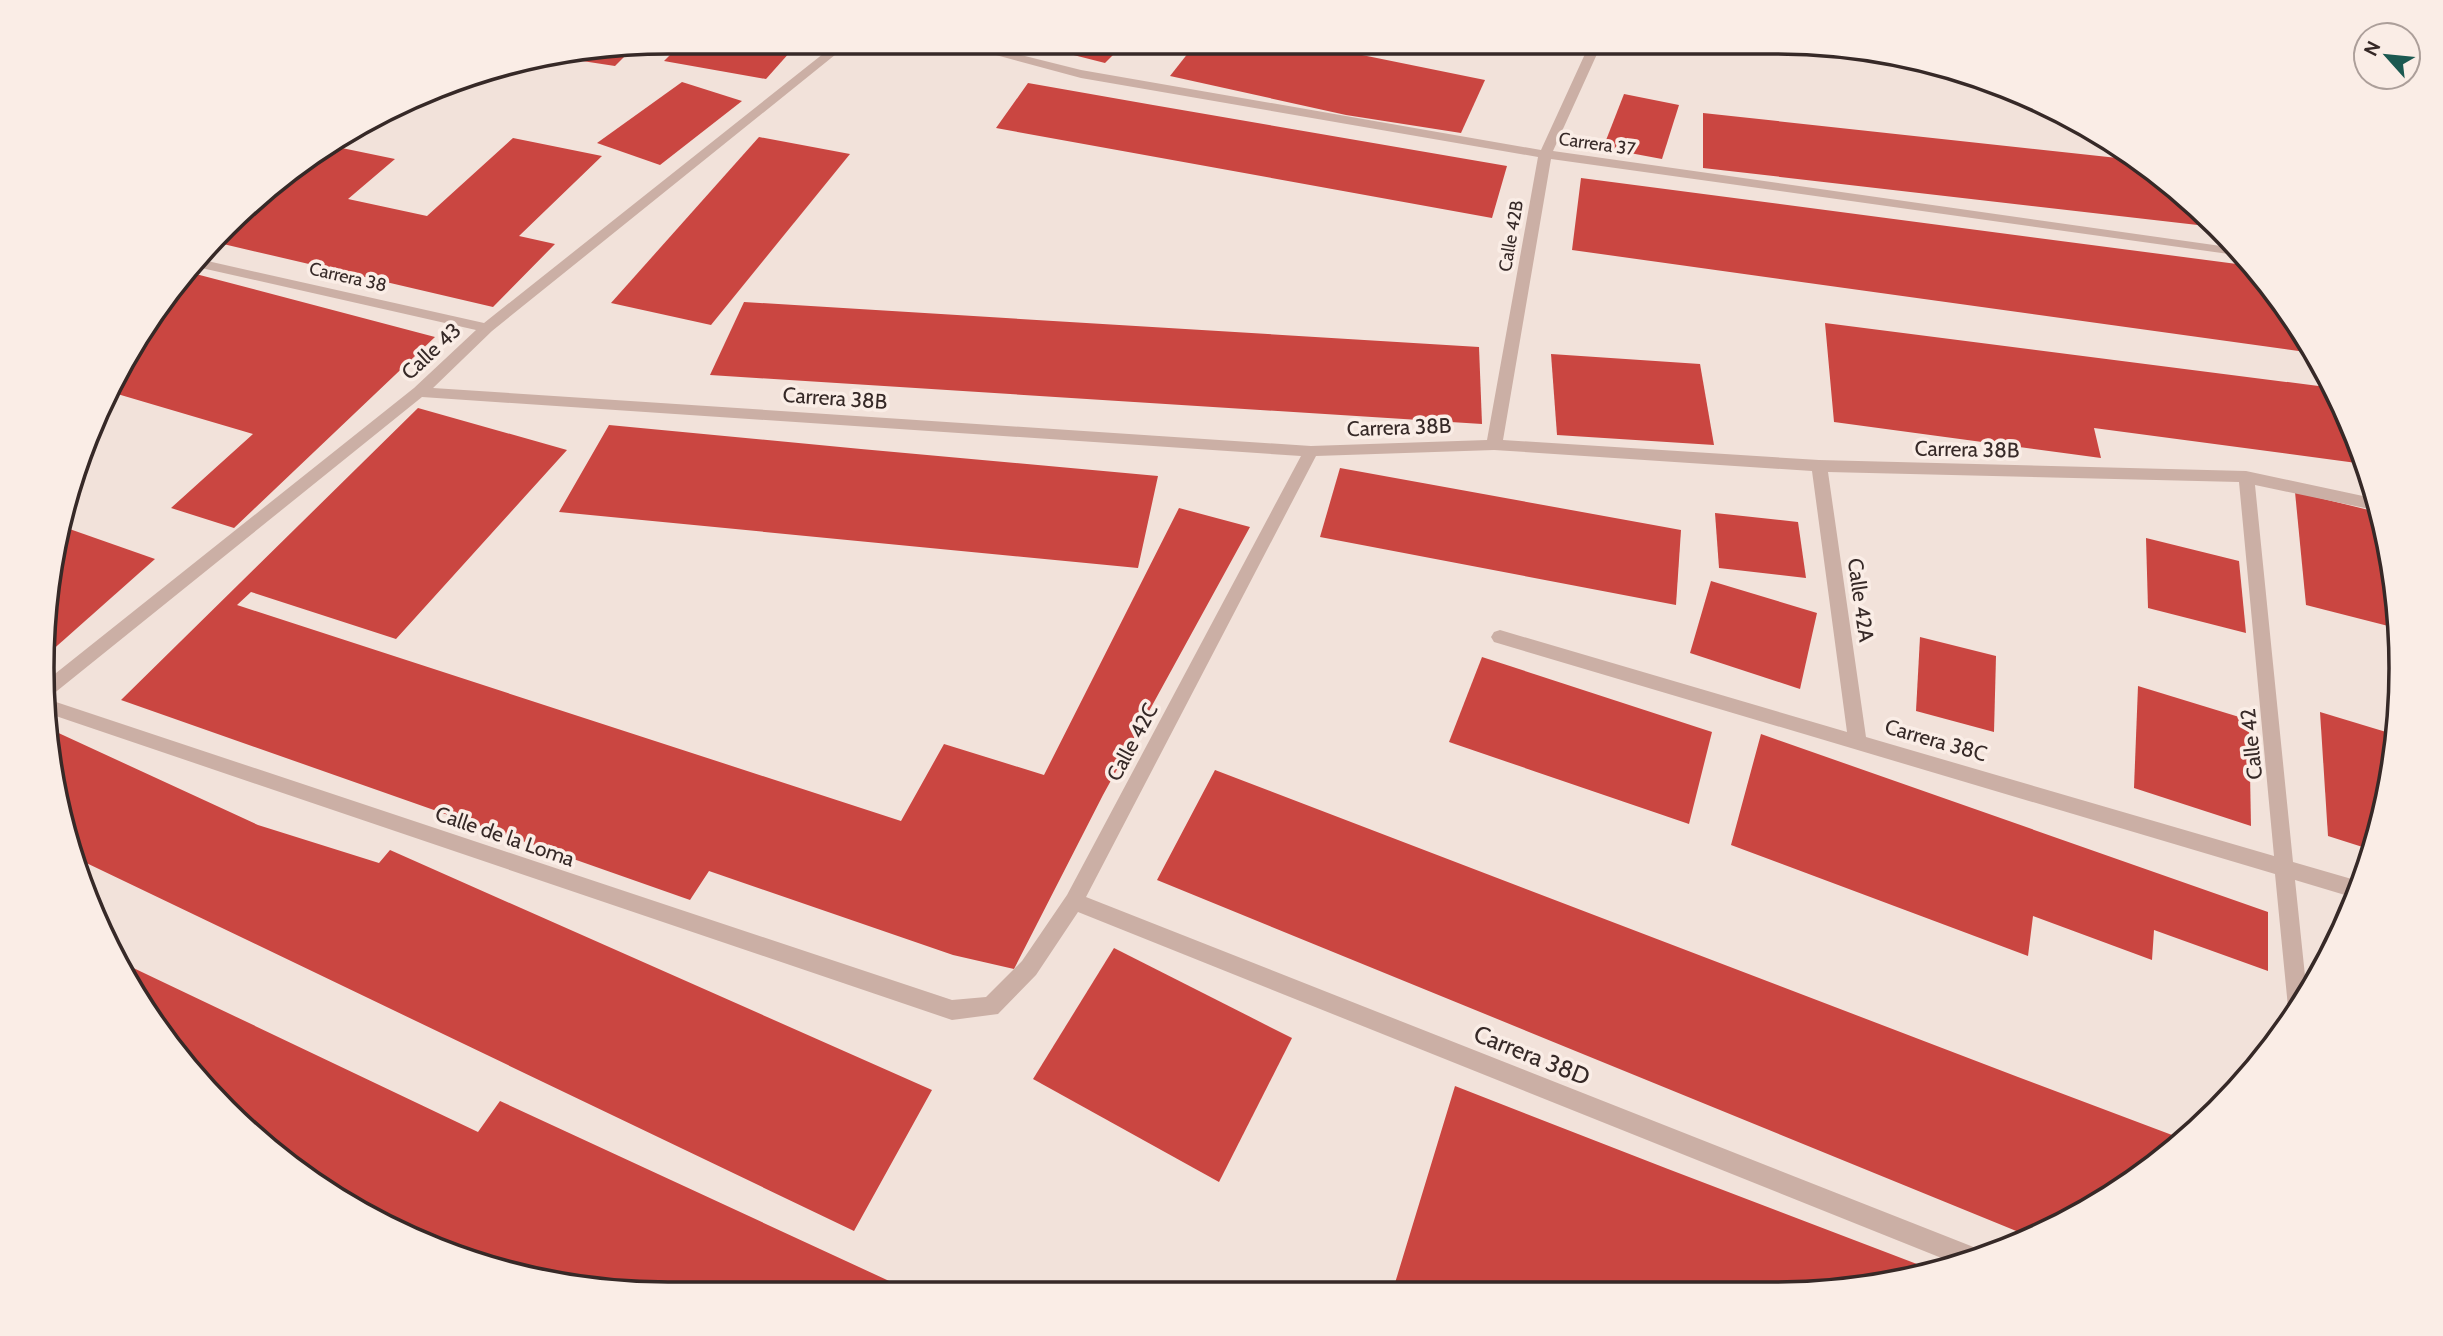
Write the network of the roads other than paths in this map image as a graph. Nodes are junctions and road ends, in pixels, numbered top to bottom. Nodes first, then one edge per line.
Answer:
1 (830, 54) edge
2 (1003, 54) edge
3 (1591, 54) edge
4 (1545, 154) junction
5 (2225, 251) edge
6 (205, 265) edge
7 (487, 328) junction
8 (419, 392) junction
9 (1494, 445) junction
10 (1311, 451) junction
11 (1819, 466) junction
12 (2246, 477) junction
13 (2366, 502) edge
14 (1500, 637) dead end
15 (55, 684) edge
16 (56, 709) edge
17 (1857, 741) junction
18 (2287, 867) junction
19 (2348, 887) edge
20 (1074, 901) junction
21 (2297, 991) edge
22 (953, 1010) joint
23 (1959, 1253) edge

1 - 7 street, Calle 43
2 - 4 street, Carrera 37
3 - 4 street, Calle 42B
4 - 5 street, Carrera 37
4 - 9 street, Calle 42B
6 - 7 street, Carrera 38
7 - 8 street, Calle 43
8 - 10 street, Carrera 38B
8 - 15 street, Calle 43
9 - 10 street, Carrera 38B
9 - 11 street, Carrera 38B
10 - 20 street, Calle 42C
11 - 12 street, Carrera 38B
11 - 17 street, Calle 42A
12 - 13 street, Carrera 38B
12 - 18 street, Calle 42
14 - 17 street, Carrera 38C
16 - 22 street, Calle de la Loma
17 - 18 street, Carrera 38C
18 - 19 street, Carrera 38C
18 - 21 street, Calle 42
20 - 22 street, Calle 42C
20 - 23 street, Carrera 38D

